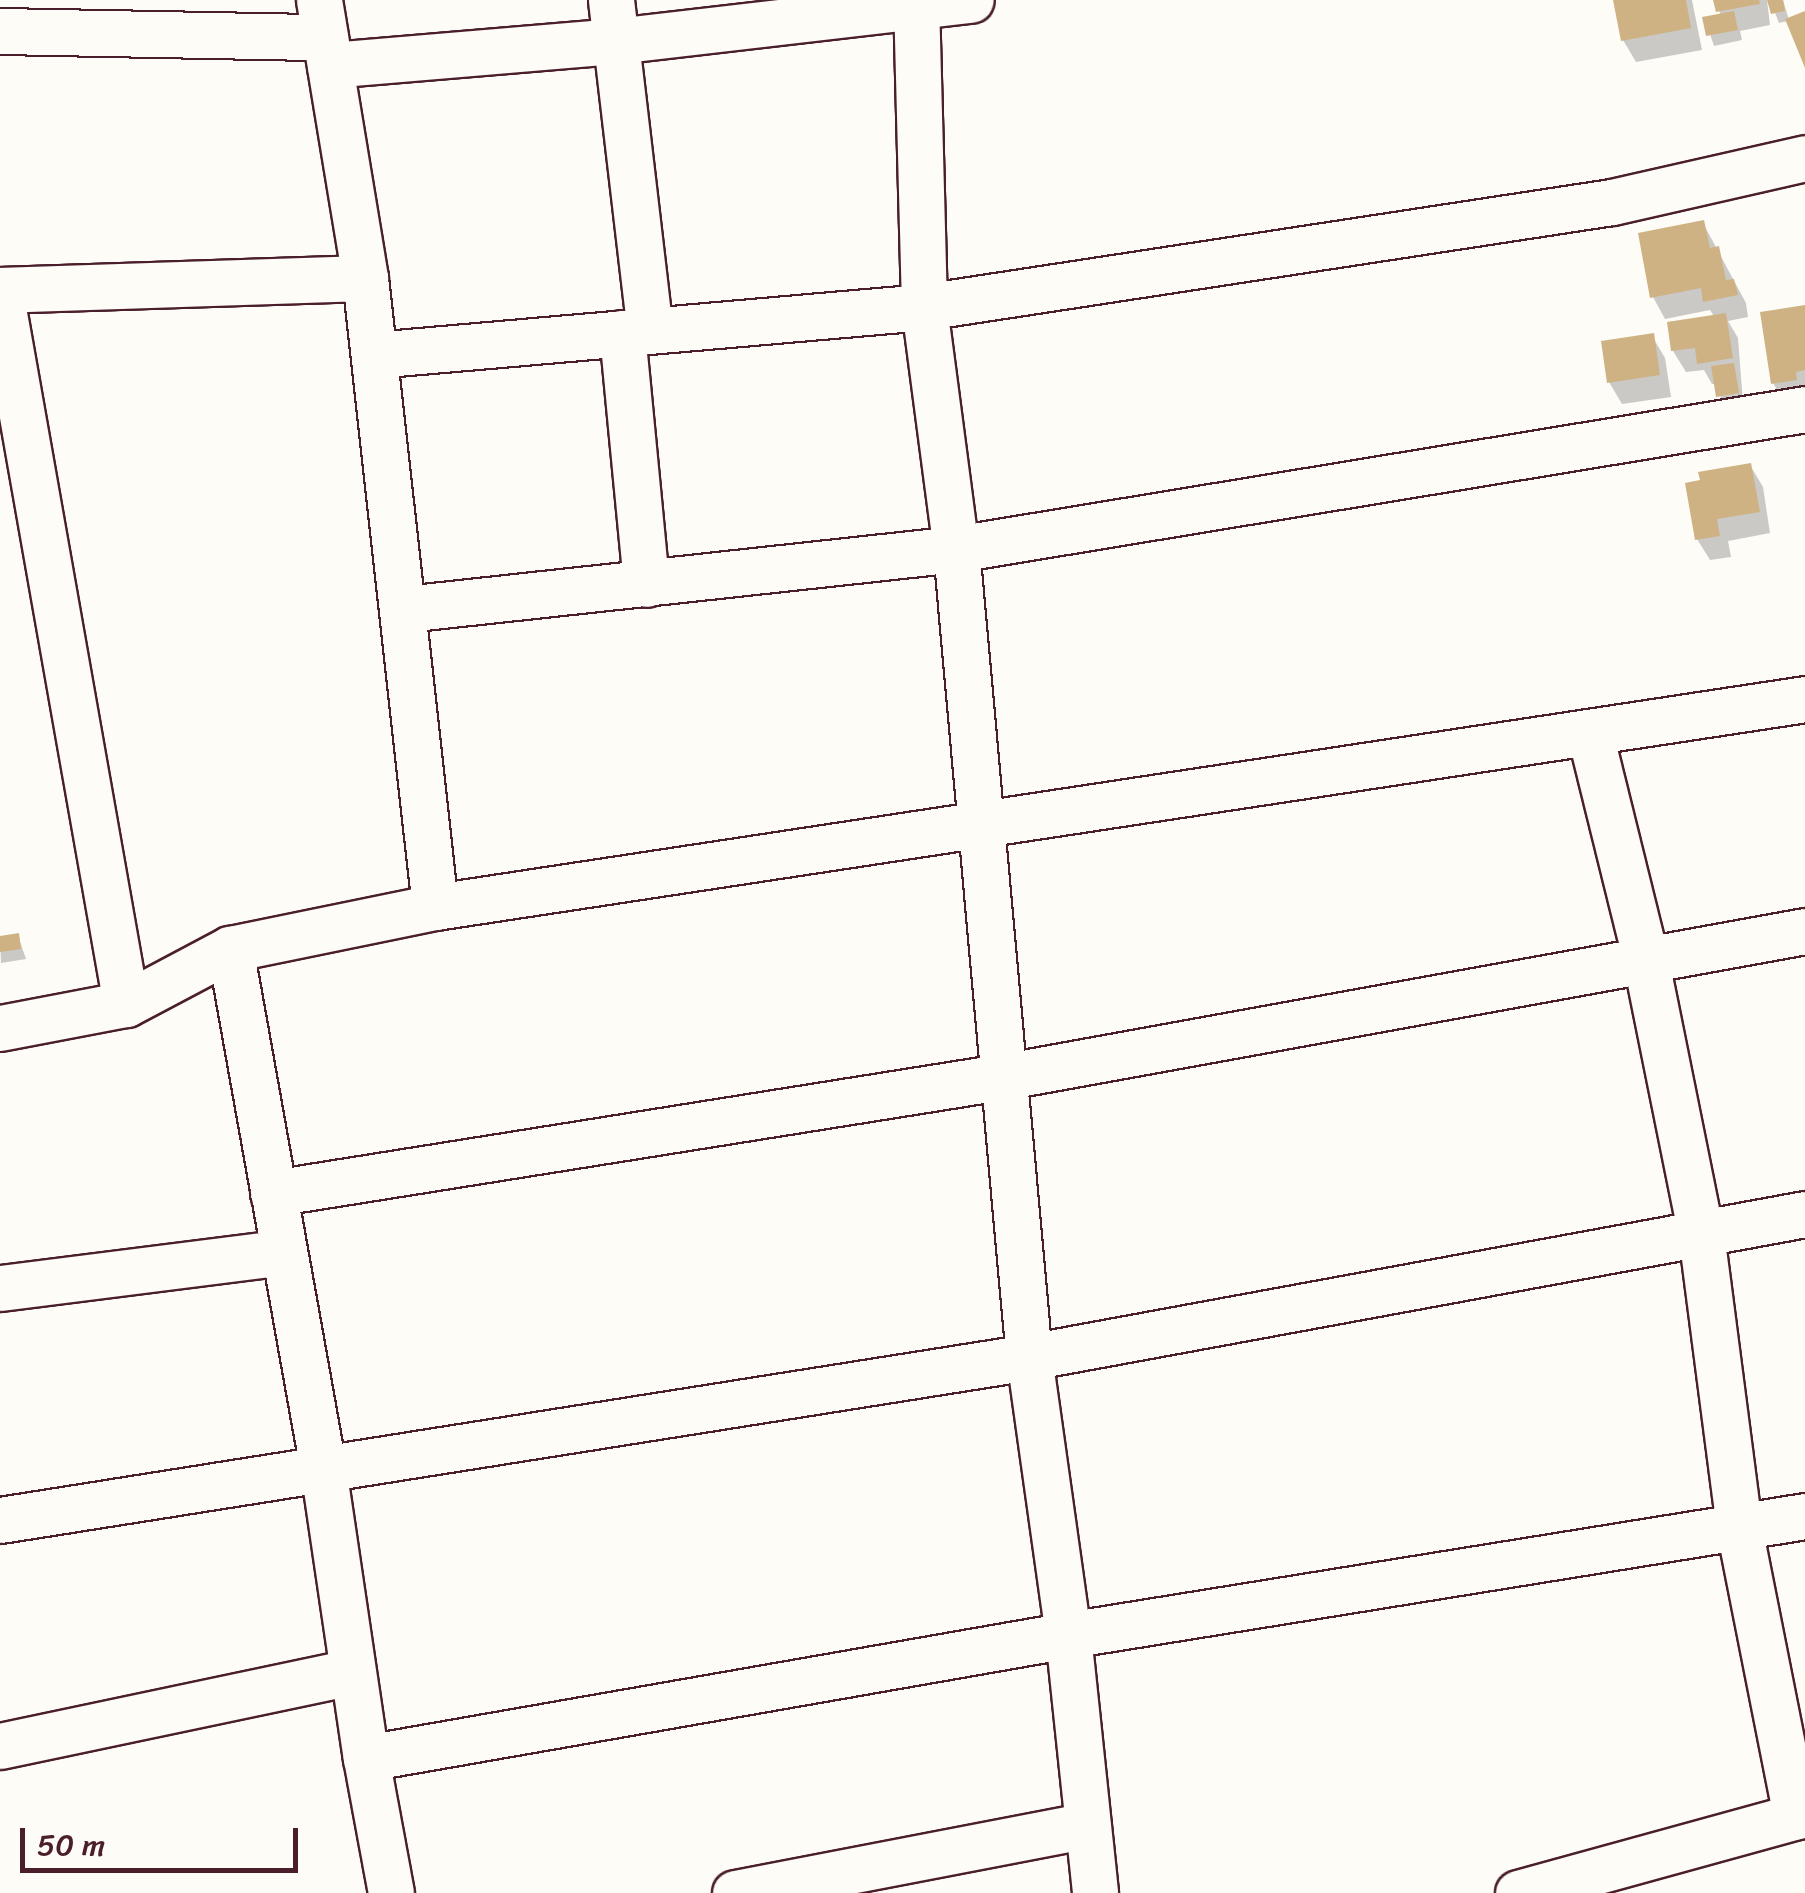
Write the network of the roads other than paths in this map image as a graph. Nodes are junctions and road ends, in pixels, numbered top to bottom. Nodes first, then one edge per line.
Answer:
1 (971, 0) edge
2 (916, 4) edge
3 (613, 20) edge
4 (0, 30) edge
5 (325, 34) edge
6 (1805, 158) edge
7 (365, 278) junction
8 (0, 290) edge
9 (924, 307) junction
10 (636, 331) junction
11 (374, 354) junction
12 (1805, 410) edge
13 (956, 549) junction
14 (646, 584) junction
15 (405, 609) junction
16 (1805, 699) edge
17 (1590, 734) junction
18 (982, 822) junction
19 (435, 906) junction
20 (1805, 931) edge
21 (230, 949) junction
22 (1646, 957) junction
23 (126, 1004) junction
24 (0, 1028) edge
25 (1006, 1076) junction
26 (273, 1192) junction
27 (1805, 1214) edge
28 (1701, 1234) junction
29 (283, 1252) junction
30 (0, 1288) edge
31 (1029, 1357) junction
32 (324, 1468) junction
33 (1805, 1516) edge
34 (0, 1520) edge
35 (1740, 1528) junction
36 (1068, 1634) junction
37 (352, 1672) junction
38 (0, 1746) edge
39 (366, 1758) junction
40 (1800, 1815) edge
41 (1088, 1825) junction
42 (391, 1893) edge
43 (736, 1893) edge
44 (1095, 1893) edge
45 (1518, 1893) edge

1 - 2 street
2 - 3 street
2 - 9 street
3 - 5 street
3 - 10 street
4 - 5 street
5 - 7 street
6 - 9 street
7 - 8 street
7 - 11 street
8 - 23 street
9 - 10 street
9 - 13 street
10 - 11 street
10 - 14 street
11 - 15 street
12 - 13 street
13 - 14 street
13 - 18 street
14 - 15 street
15 - 19 street
16 - 17 street
17 - 18 street
17 - 22 street
18 - 19 street
18 - 25 street
19 - 21 street
20 - 22 street
21 - 23 street
21 - 26 street
22 - 25 street
22 - 28 street
23 - 24 street
25 - 26 street
25 - 31 street
26 - 29 street
27 - 28 street
28 - 31 street
28 - 35 street
29 - 30 street
29 - 32 street
31 - 32 street
31 - 36 street
32 - 34 street
32 - 37 street
33 - 35 street
35 - 36 street
35 - 40 street
36 - 39 street
36 - 41 street
37 - 38 street
37 - 39 street
39 - 42 street
40 - 45 street
41 - 43 street
41 - 44 street

